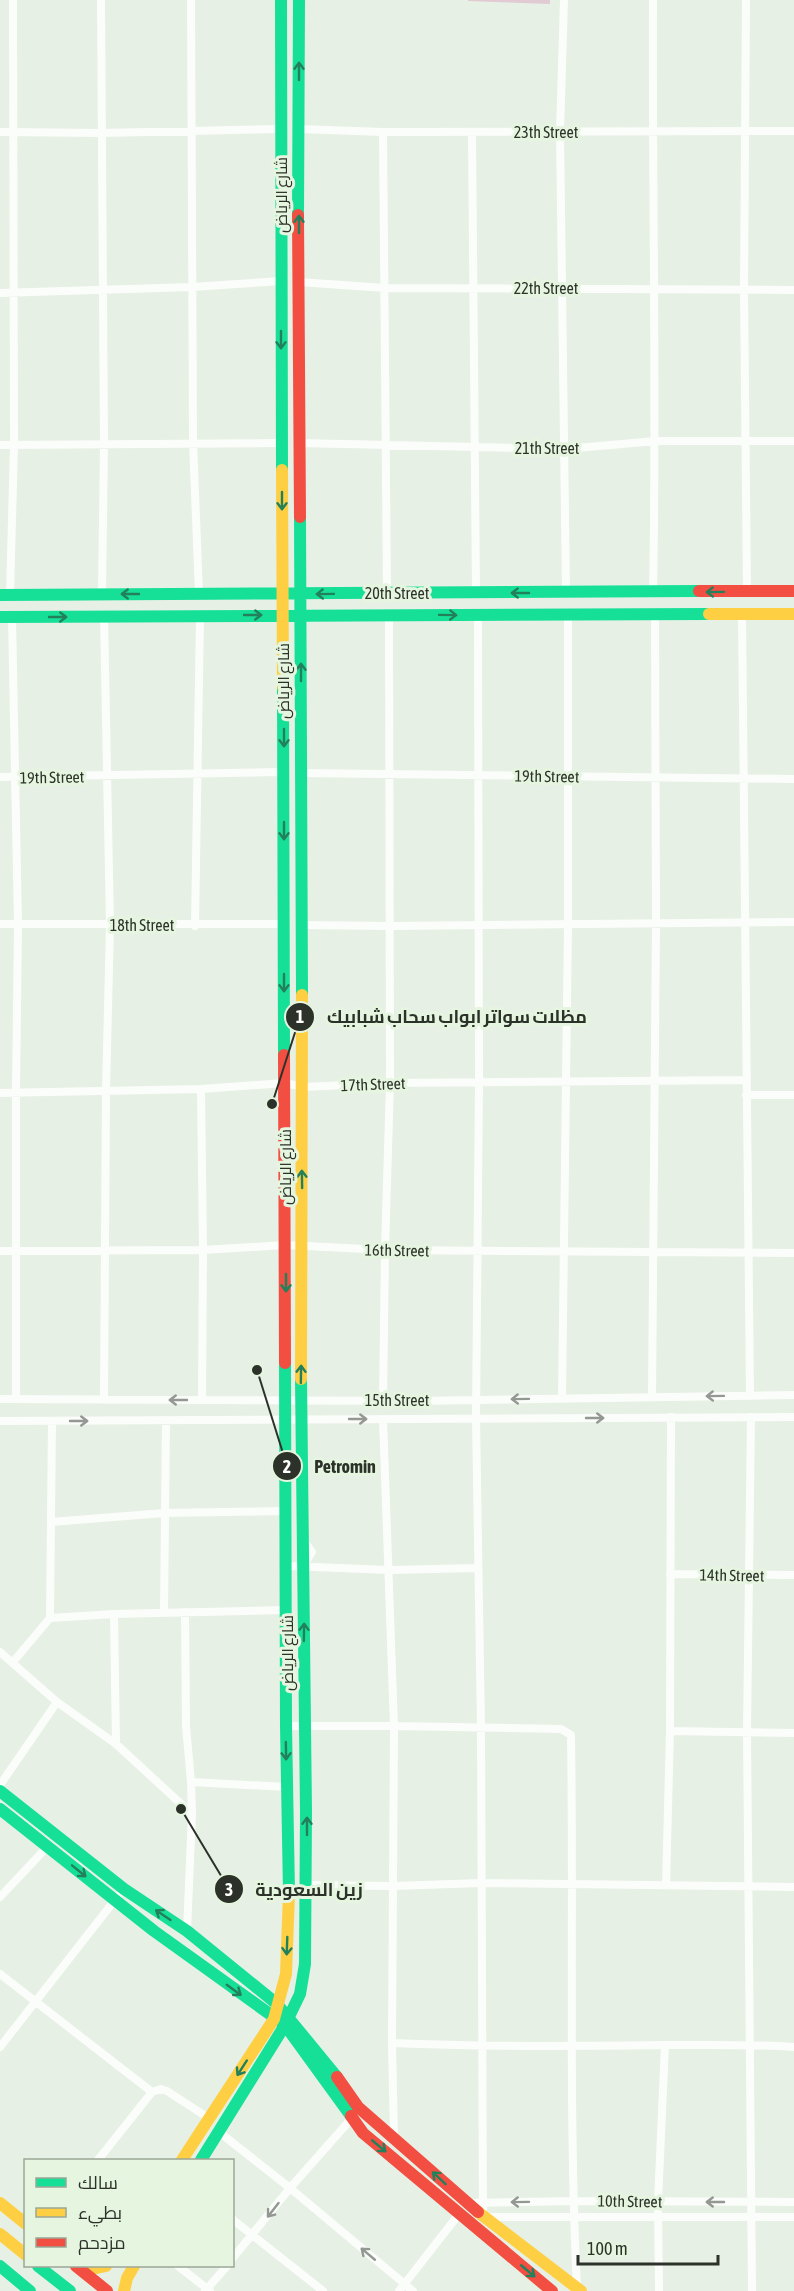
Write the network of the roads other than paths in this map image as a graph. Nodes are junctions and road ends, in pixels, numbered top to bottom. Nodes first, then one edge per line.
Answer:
1 (13, 0) edge
2 (101, 0) edge
3 (191, 0) edge
4 (281, 0) edge
5 (299, 0) edge
6 (564, 0) edge
7 (653, 0) edge
8 (746, 0) edge
9 (281, 129) junction
10 (299, 129) junction
11 (191, 131) junction
12 (745, 131) junction
13 (794, 131) edge
14 (0, 132) edge
15 (383, 132) junction
16 (472, 132) junction
17 (560, 132) junction
18 (652, 132) junction
19 (13, 133) junction
20 (102, 133) junction
21 (281, 281) junction
22 (299, 282) junction
23 (192, 287) junction
24 (385, 288) junction
25 (474, 288) junction
26 (562, 288) junction
27 (653, 289) junction
28 (744, 290) junction
29 (794, 290) edge
30 (103, 291) junction
31 (0, 292) edge
32 (14, 292) junction
33 (656, 441) junction
34 (745, 441) junction
35 (794, 441) edge
36 (193, 442) junction
37 (282, 442) junction
38 (300, 443) junction
39 (104, 444) junction
40 (0, 445) edge
41 (14, 445) junction
42 (387, 445) junction
43 (476, 447) junction
44 (565, 449) junction
45 (747, 591) junction
46 (794, 591) edge
47 (387, 593) junction
48 (476, 593) junction
49 (566, 593) junction
50 (652, 593) junction
51 (102, 594) junction
52 (200, 594) junction
53 (282, 594) junction
54 (300, 594) junction
55 (5, 595) edge
56 (742, 614) junction
57 (794, 614) edge
58 (283, 615) junction
59 (301, 615) junction
60 (389, 615) junction
61 (655, 615) junction
62 (104, 616) junction
63 (200, 616) junction
64 (478, 616) junction
65 (568, 616) junction
66 (6, 617) edge
67 (284, 772) junction
68 (301, 772) junction
69 (198, 774) junction
70 (388, 775) junction
71 (107, 776) junction
72 (478, 776) junction
73 (567, 776) junction
74 (0, 777) edge
75 (14, 777) junction
76 (654, 777) junction
77 (744, 778) junction
78 (794, 778) edge
79 (794, 922) edge
80 (656, 923) junction
81 (746, 923) junction
82 (0, 924) edge
83 (18, 924) junction
84 (284, 924) junction
85 (110, 925) junction
86 (301, 925) junction
87 (568, 925) junction
88 (195, 926) junction
89 (391, 926) junction
90 (478, 926) junction
91 (746, 1080) junction
92 (655, 1082) junction
93 (285, 1083) junction
94 (390, 1083) junction
95 (479, 1083) junction
96 (566, 1083) junction
97 (303, 1087) junction
98 (201, 1089) junction
99 (106, 1091) junction
100 (0, 1093) edge
101 (16, 1093) junction
102 (746, 1095) junction
103 (794, 1095) edge
104 (286, 1245) junction
105 (302, 1246) junction
106 (203, 1250) junction
107 (385, 1250) junction
108 (0, 1251) edge
109 (16, 1251) junction
110 (105, 1251) junction
111 (477, 1251) junction
112 (563, 1251) junction
113 (652, 1252) junction
114 (749, 1252) junction
115 (794, 1253) edge
116 (794, 1395) edge
117 (750, 1396) junction
118 (652, 1397) junction
119 (0, 1399) edge
120 (16, 1399) junction
121 (285, 1399) junction
122 (562, 1399) junction
123 (104, 1400) junction
124 (202, 1400) junction
125 (301, 1400) junction
126 (476, 1400) junction
127 (384, 1401) junction
128 (671, 1417) junction
129 (751, 1417) junction
130 (794, 1417) edge
131 (476, 1418) junction
132 (286, 1419) junction
133 (301, 1419) junction
134 (383, 1419) junction
135 (166, 1420) junction
136 (0, 1421) edge
137 (52, 1421) junction
138 (287, 1511) junction
139 (164, 1513) junction
140 (51, 1522) junction
141 (287, 1566) junction
142 (304, 1566) junction
143 (478, 1568) junction
144 (389, 1570) junction
145 (670, 1574) junction
146 (749, 1575) junction
147 (794, 1575) edge
148 (287, 1610) junction
149 (164, 1612) junction
150 (185, 1612) junction
151 (114, 1614) junction
152 (50, 1618) junction
153 (0, 1652) edge
154 (13, 1662) junction
155 (57, 1702) junction
156 (286, 1726) junction
157 (304, 1726) junction
158 (394, 1726) junction
159 (481, 1728) junction
160 (670, 1731) junction
161 (747, 1732) junction
162 (794, 1733) edge
163 (116, 1744) junction
164 (191, 1782) junction
165 (0, 1785) edge
166 (287, 1787) junction
167 (0, 1791) edge
168 (0, 1809) edge
169 (192, 1814) junction
170 (48, 1846) junction
171 (481, 1883) junction
172 (573, 1884) junction
173 (307, 1885) junction
174 (666, 1885) junction
175 (393, 1886) junction
176 (749, 1886) junction
177 (794, 1887) edge
178 (124, 1889) junction
179 (0, 1897) edge
180 (115, 1900) junction
181 (187, 1931) junction
182 (0, 1974) edge
183 (34, 2001) junction
184 (277, 2004) junction
185 (282, 2021) junction
186 (392, 2043) junction
187 (573, 2044) junction
188 (750, 2044) junction
189 (665, 2045) junction
190 (0, 2047) edge
191 (481, 2047) junction
192 (794, 2047) edge
193 (152, 2092) junction
194 (352, 2118) junction
195 (210, 2119) junction
196 (219, 2132) junction
197 (394, 2137) junction
198 (99, 2159) edge
199 (183, 2159) edge
200 (202, 2159) edge
201 (290, 2188) junction
202 (573, 2200) junction
203 (658, 2202) junction
204 (752, 2202) junction
205 (794, 2202) edge
206 (483, 2203) junction
207 (0, 2204) edge
208 (463, 2208) junction
209 (483, 2217) junction
210 (573, 2217) junction
211 (658, 2217) junction
212 (752, 2217) junction
213 (794, 2217) edge
214 (234, 2220) edge
215 (24, 2222) edge
216 (0, 2234) edge
217 (254, 2235) junction
218 (24, 2253) edge
219 (234, 2257) edge
220 (0, 2266) edge
221 (40, 2267) edge
222 (78, 2267) edge
223 (133, 2267) edge
224 (180, 2267) edge
225 (225, 2267) edge
226 (402, 2288) edge
227 (207, 2290) edge
228 (579, 2290) edge
229 (30, 2291) edge
230 (69, 2291) edge
231 (107, 2291) edge
232 (124, 2291) edge
233 (323, 2291) edge
234 (413, 2291) edge
235 (552, 2291) edge
236 (659, 2291) edge
237 (753, 2291) edge

1 - 19 street
2 - 20 street
3 - 11 street
4 - 9 main road, شارع الرياض
10 -> 5 main road, شارع الرياض
6 - 17 street
7 - 18 street
8 - 12 street
9 - 11 street
9 - 21 main road, شارع الرياض
10 - 15 street, 23th Street
22 -> 10 main road, شارع الرياض
11 - 20 street
11 - 23 street
12 - 13 street, 23th Street
12 - 18 street, 23th Street
12 - 28 street
14 - 19 street
15 - 16 street, 23th Street
15 - 24 street
16 - 17 street, 23th Street
16 - 25 street
17 - 18 street, 23th Street
17 - 26 street
18 - 27 street
19 - 20 street
19 - 32 street
20 - 30 street
21 - 23 street
21 -> 37 main road, شارع الرياض
22 - 24 street, 22th Street
22 - 38 main road, شارع الرياض
23 - 30 street
23 - 36 street
24 - 25 street, 22th Street
24 - 42 street
25 - 26 street, 22th Street
25 - 43 street
26 - 27 street, 22th Street
26 - 44 street
27 - 28 street, 22th Street
27 - 33 street
28 - 29 street, 22th Street
28 - 34 street
30 - 32 street
30 - 39 street
31 - 32 street
32 - 41 street
33 - 34 street, 21th Street
33 - 44 street, 21th Street
33 - 50 street
34 - 35 street, 21th Street
34 - 45 street
36 - 37 street
36 - 39 street
36 - 52 street
37 -> 53 main road, شارع الرياض
38 - 42 street, 21th Street
38 - 54 main road, شارع الرياض
39 - 41 street
39 - 51 street
40 - 41 street
41 - 55 street
42 - 43 street, 21th Street
42 - 47 street
43 - 44 street, 21th Street
43 - 48 street
44 - 49 street
45 - 46 main road, 20th Street
45 -> 50 main road, 20th Street
47 - 48 main road, 20th Street
47 -> 54 main road, 20th Street
49 -> 48 main road, 20th Street
49 - 50 main road, 20th Street
52 -> 51 main road, 20th Street
51 - 55 main road, 20th Street
52 - 53 main road, 20th Street
53 - 54 main road, 20th Street
53 - 58 main road, شارع الرياض
54 - 59 main road, شارع الرياض
56 - 57 main road, 20th Street
56 - 61 main road, 20th Street
56 - 77 street
58 - 59 main road, 20th Street
63 -> 58 main road, 20th Street
58 -> 67 main road, شارع الرياض
59 - 60 main road, 20th Street
68 -> 59 main road, شارع الرياض
60 -> 64 main road, 20th Street
60 - 70 street
61 - 65 main road, 20th Street
61 - 76 street
62 - 63 main road, 20th Street
66 -> 62 main road, 20th Street
62 - 71 street
63 - 69 street
64 - 65 main road, 20th Street
64 - 72 street
65 - 73 street
66 - 75 street
67 - 69 street, 19th Street
67 -> 84 main road, شارع الرياض
68 - 70 street, 19th Street
68 - 86 main road, شارع الرياض
69 - 71 street, 19th Street
69 - 88 street
70 - 72 street, 19th Street
70 - 89 street
71 - 75 street, 19th Street
71 - 85 street
72 - 73 street, 19th Street
72 - 90 street
73 - 76 street, 19th Street
73 - 87 street
74 - 75 street, 19th Street
75 - 83 street
76 - 77 street, 19th Street
76 - 80 street
77 - 78 street, 19th Street
77 - 81 street
79 - 81 street
80 - 81 street
80 - 87 street
80 - 92 street
81 - 91 street
82 - 83 street, 18th Street
83 - 85 street, 18th Street
83 - 101 street
84 - 88 street, 18th Street
84 -> 93 main road, شارع الرياض
85 - 88 street, 18th Street
85 - 99 street
86 - 89 street
86 - 97 main road, شارع الرياض
87 - 90 street
87 - 96 street
89 - 90 street
89 - 94 street
90 - 95 street
91 - 92 street, 17th Street
91 - 102 street
92 - 96 street, 17th Street
92 - 113 street
93 - 97 street, 17th Street
93 - 98 street, 17th Street
93 - 104 main road, شارع الرياض
94 - 95 street, 17th Street
94 - 97 street, 17th Street
94 - 107 street
95 - 96 street, 17th Street
95 - 111 street
96 - 112 street
105 -> 97 main road, شارع الرياض
98 - 99 street, 17th Street
98 - 106 street
99 - 101 street, 17th Street
99 - 110 street
100 - 101 street, 17th Street
101 - 109 street
102 - 103 street
102 - 114 street
104 - 105 street, 16th Street
104 - 106 street, 16th Street
104 -> 121 main road, شارع الرياض
105 - 107 street, 16th Street
125 -> 105 main road, شارع الرياض
106 - 110 street, 16th Street
106 - 124 street
107 - 111 street, 16th Street
107 - 127 street
108 - 109 street, 16th Street
109 - 110 street, 16th Street
109 - 120 street
110 - 123 street
111 - 112 street, 16th Street
111 - 126 street
112 - 113 street, 16th Street
112 - 122 street
113 - 114 street, 16th Street
113 - 118 street
114 - 115 street, 16th Street
114 - 117 street
116 - 117 street, 15th Street
117 -> 118 street, 15th Street
118 - 122 street, 15th Street
119 - 120 street, 15th Street
120 - 123 street, 15th Street
121 - 124 street, 15th Street
121 - 125 street, 15th Street
121 - 132 main road, شارع الرياض
122 -> 126 street, 15th Street
124 -> 123 street, 15th Street
125 - 127 street, 15th Street
125 - 133 main road, شارع الرياض
126 - 127 street, 15th Street
126 - 131 street
128 - 129 street, 15th Street
131 -> 128 street, 15th Street
128 - 145 street
129 - 130 street, 15th Street
129 - 146 street
131 - 134 street, 15th Street
131 - 143 street
132 - 133 street, 15th Street
132 - 135 street, 15th Street
132 - 138 main road, شارع الرياض
133 -> 134 street, 15th Street
133 - 142 main road, شارع الرياض
134 - 144 street
137 -> 135 street, 15th Street
135 - 139 street
136 - 137 street, 15th Street
137 - 140 street
138 - 139 street
138 - 141 main road, شارع الرياض
139 - 140 street
139 - 149 street
140 - 152 street
141 - 142 street
141 - 148 main road, شارع الرياض
142 - 144 street
157 -> 142 main road, شارع الرياض
143 - 144 street
143 - 159 street
144 - 158 street
145 - 146 street, 14th Street
145 - 160 street
146 - 147 street, 14th Street
146 - 161 street
148 - 150 street
148 - 156 main road, شارع الرياض
149 - 150 street
149 - 151 street
150 - 164 street
151 - 152 street
151 - 163 street
152 - 154 street
153 - 154 street
154 - 155 street
155 - 163 street
155 - 165 street
156 - 157 street
156 -> 166 main road, شارع الرياض
157 - 158 street
173 -> 157 main road, شارع الرياض
158 - 159 street
158 - 175 street
159 - 171 street
159 - 172 street
160 - 161 street
160 - 174 street
161 - 162 street
161 - 176 street
163 - 169 street
164 - 166 street
164 - 169 street
166 -> 184 main road, شارع الرياض
167 - 178 main road
168 - 170 main road
169 - 181 street
170 - 179 street
170 -> 180 main road
171 - 172 street
171 - 175 street
171 - 191 street
172 - 174 street
172 - 187 street
173 - 175 street
173 - 185 main road, شارع الرياض
174 - 176 street
175 - 186 street
176 - 177 street
176 - 188 street
178 - 180 street
181 -> 178 main road
180 - 183 street
180 -> 185 main road
181 - 184 main road
182 - 183 street
183 - 190 street
183 - 193 street
184 - 185 main road, شارع الرياض
185 - 194 main road
185 -> 195 main road, شارع الرياض
185 - 196 main road, شارع الرياض
185 - 197 main road
186 - 191 street
186 - 197 street
187 - 189 street
187 - 191 street
187 - 202 street
188 - 189 street
188 - 192 street
188 - 204 street
189 - 203 street
191 - 206 street
193 - 195 street
193 - 198 street
194 - 201 street
194 -> 208 main road
195 - 199 main road, شارع الرياض
196 - 200 main road, شارع الرياض
196 - 201 street
208 -> 197 main road
201 -> 217 street
226 -> 201 street
202 - 203 street, 10th Street
202 -> 206 street, 10th Street
202 - 210 street
204 -> 203 street, 10th Street
203 - 211 street
204 - 205 street, 10th Street
204 - 212 street
206 - 208 street, 10th Street
206 - 209 street
207 - 215 main road
208 - 209 main road
208 - 226 street
208 -> 235 main road
209 - 210 street, 10th Street
209 - 228 main road
210 - 211 street, 10th Street
210 - 228 street
211 - 212 street, 10th Street
211 - 236 street
212 - 213 street, 10th Street
212 - 237 street
214 - 217 street
216 - 218 main road
217 - 219 street
217 - 233 street
220 - 229 main road
221 - 230 main road
222 - 231 main road
223 - 232 main road
224 - 227 street
225 - 227 street
226 - 234 street

